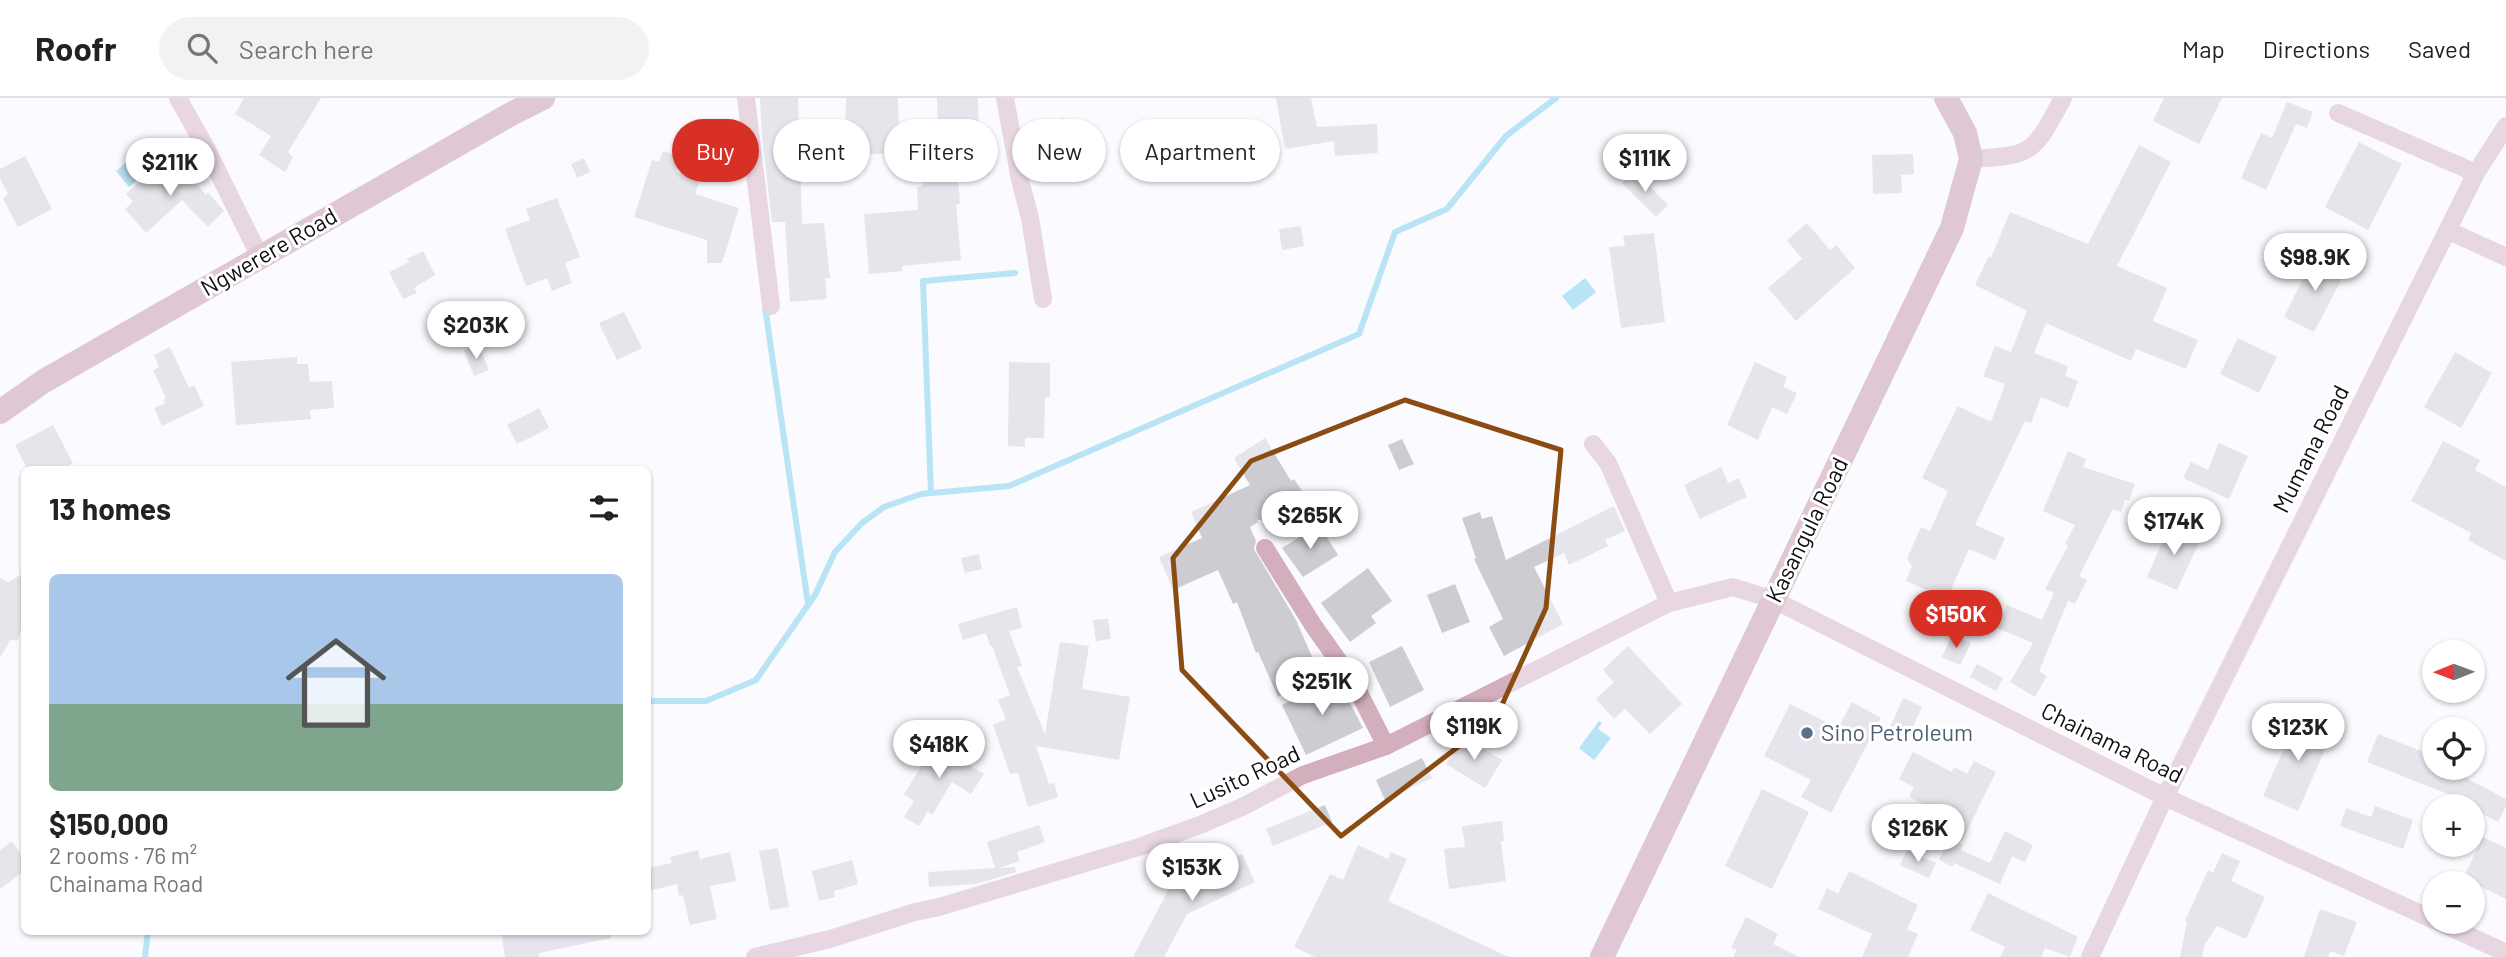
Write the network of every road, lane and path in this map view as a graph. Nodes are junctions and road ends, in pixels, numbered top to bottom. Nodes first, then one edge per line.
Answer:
1 (178, 98) edge
2 (543, 98) edge
3 (746, 98) edge
4 (1005, 98) edge
5 (1946, 98) edge
6 (2063, 98) edge
7 (2338, 113) dead end
8 (2506, 126) edge
9 (1971, 159) junction
10 (2476, 173) junction
11 (2449, 231) junction
12 (260, 257) junction
13 (2506, 257) edge
14 (1042, 299) dead end
15 (771, 306) dead end
16 (0, 412) edge
17 (1593, 444) dead end
18 (1265, 548) dead end
19 (1774, 600) junction
20 (1669, 603) junction
21 (1386, 746) junction
22 (2165, 797) junction
23 (2422, 915) edge
24 (2465, 934) edge
25 (2506, 953) edge
26 (755, 957) edge
27 (1602, 957) edge
28 (2090, 957) edge

1 - 12 street
2 - 12 main road, Ngwerere Road
3 - 15 street
4 - 14 street
5 - 9 main road
6 - 9 street
7 - 10 street
8 - 10 street, Mumana Road
9 - 19 main road, Kasangula Road
10 - 11 street, Mumana Road
11 - 13 street
11 - 22 street, Mumana Road
12 - 16 main road, Ngwerere Road
17 - 20 street
18 - 21 street
19 - 20 street, Lusito Road
19 - 22 street, Chainama Road
19 - 27 main road, Kasangula Road
20 - 21 street, Lusito Road
21 - 26 street, Lusito Road
22 - 23 street, Chainama Road
22 - 28 street, Mumana Road
24 - 25 street

